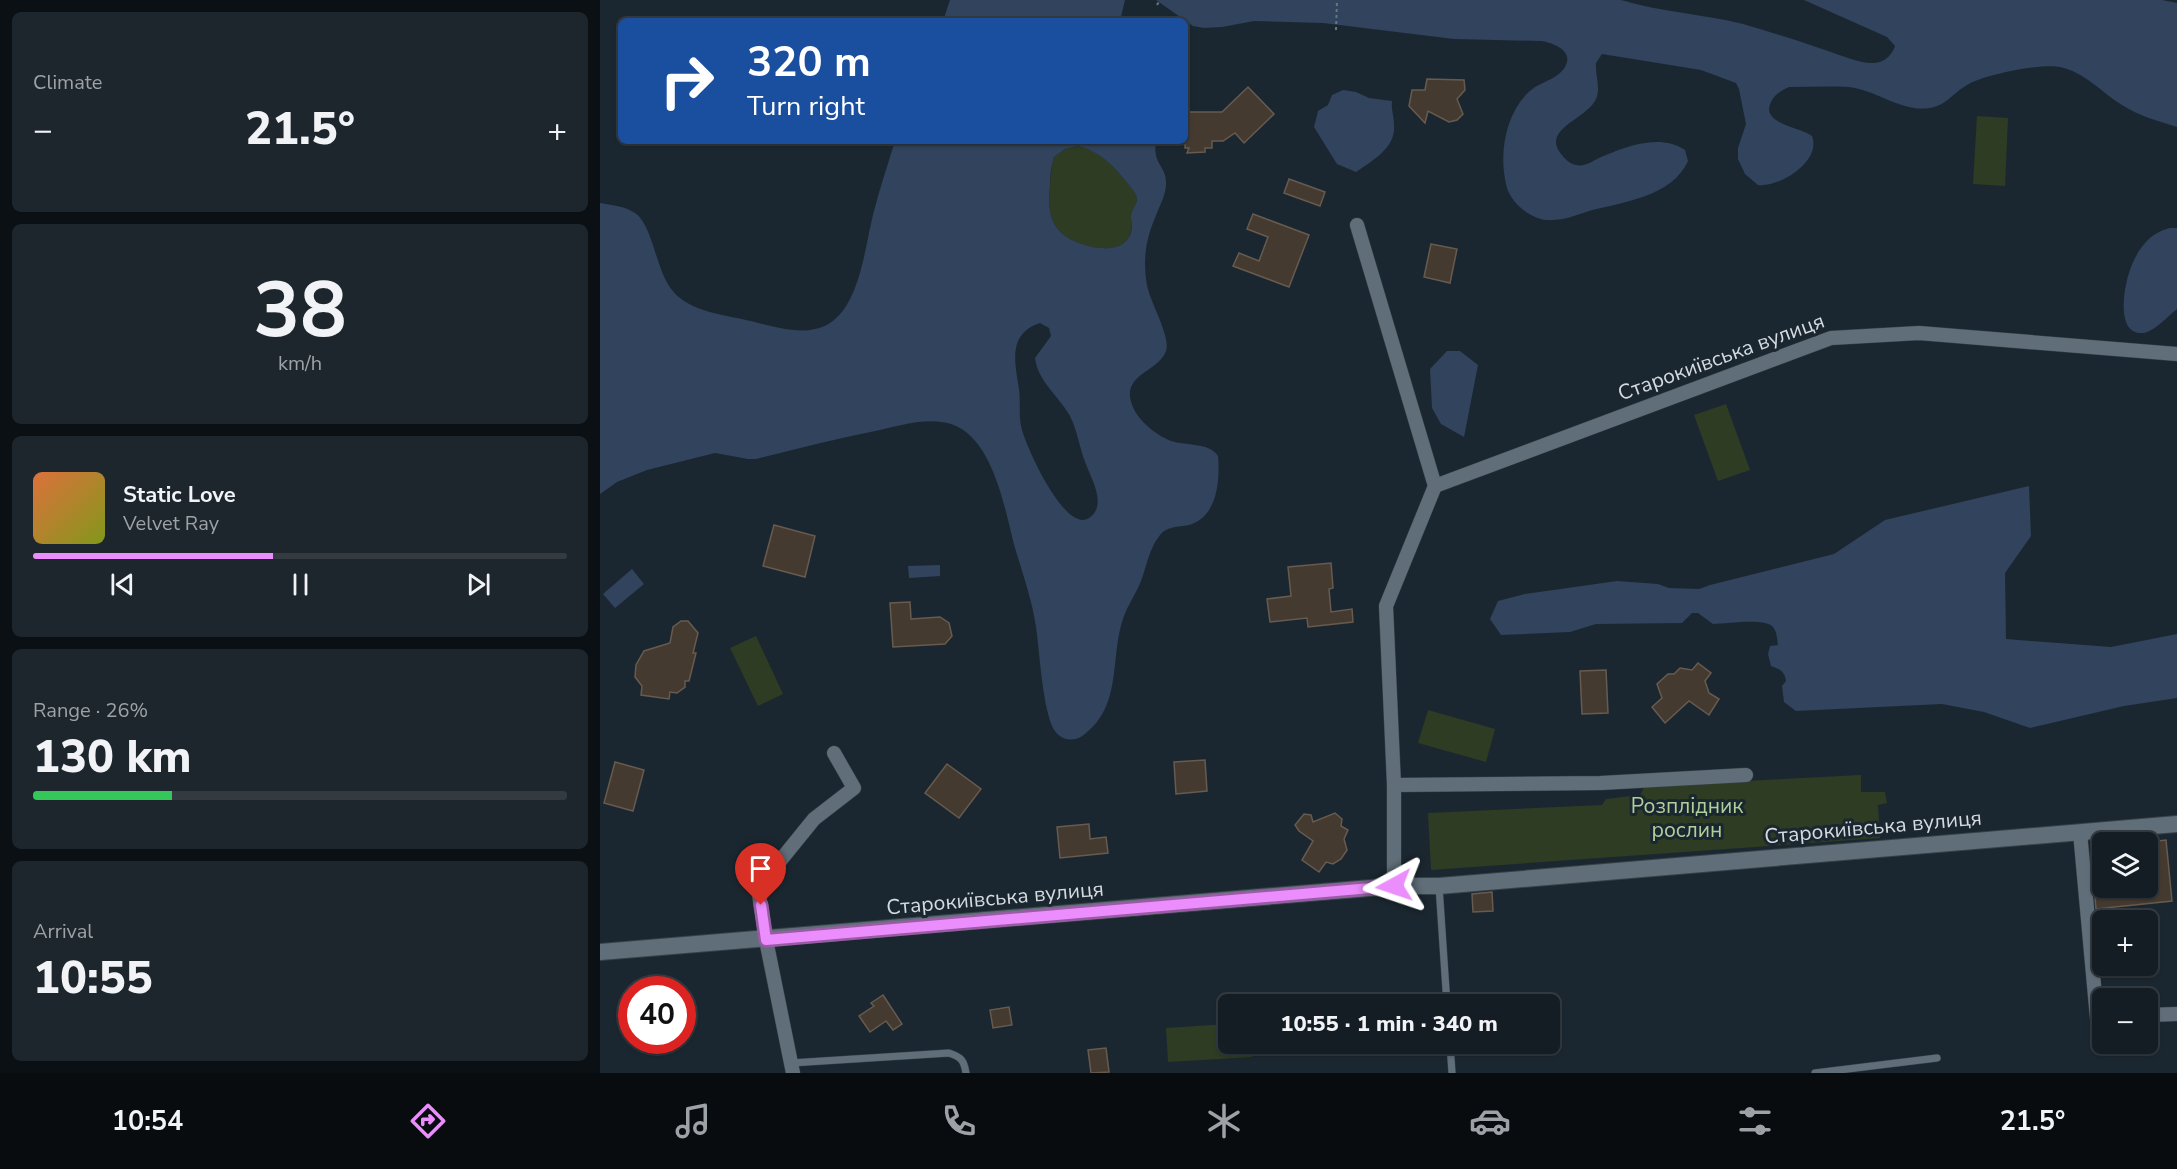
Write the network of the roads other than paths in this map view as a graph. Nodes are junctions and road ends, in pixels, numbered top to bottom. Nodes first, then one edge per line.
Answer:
1 (1357, 225) dead end
2 (2177, 354) edge
3 (1435, 486) junction
4 (834, 753) dead end
5 (1746, 774) dead end
6 (1394, 785) junction
7 (2177, 824) edge
8 (2080, 832) junction
9 (1394, 886) junction
10 (1439, 886) junction
11 (766, 940) junction
12 (600, 952) edge
13 (2094, 988) edge
14 (1447, 994) edge
15 (2177, 1014) edge
16 (2158, 1015) edge
17 (1451, 1054) edge
18 (1937, 1059) dead end
19 (792, 1068) edge
20 (966, 1073) edge
21 (1452, 1073) edge
22 (1815, 1073) edge

1 - 3 street
2 - 3 street, Старокиївська вулиця
3 - 6 street
4 - 11 street
5 - 6 street
6 - 9 street
7 - 8 street, Старокиївська вулиця
8 - 10 street, Старокиївська вулиця
8 - 13 street
9 - 10 street, Старокиївська вулиця
9 - 11 street, Старокиївська вулиця
10 - 14 lane
11 - 12 street, Старокиївська вулиця
11 - 19 street
15 - 16 street
17 - 21 lane
18 - 22 lane
19 - 20 lane

